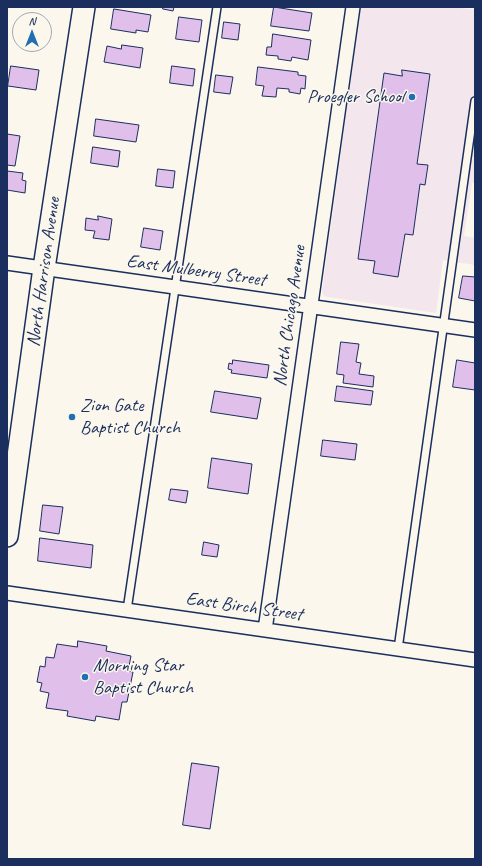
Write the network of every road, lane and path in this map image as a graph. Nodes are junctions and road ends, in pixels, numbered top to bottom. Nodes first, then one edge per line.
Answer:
1 (84, 7) edge
2 (217, 7) edge
3 (353, 7) edge
4 (475, 101) edge
5 (7, 263) edge
6 (44, 268) junction
7 (175, 287) junction
8 (311, 306) junction
9 (443, 326) junction
10 (475, 330) edge
11 (7, 536) edge
12 (7, 593) edge
13 (126, 610) junction
14 (265, 630) junction
15 (398, 649) junction
16 (475, 660) edge

1 - 6 main road, North Harrison Avenue
2 - 7 lane
3 - 8 street, North Chicago Avenue
4 - 9 lane
5 - 6 street, East Mulberry Street
6 - 7 street, East Mulberry Street
6 - 11 main road, North Harrison Avenue
7 - 8 street, East Mulberry Street
7 - 13 lane
8 - 9 street, East Mulberry Street
8 - 14 street, North Chicago Avenue
9 - 10 street, East Mulberry Street
9 - 15 lane
12 - 13 street, East Birch Street
13 - 14 street, East Birch Street
14 - 15 street, East Birch Street
15 - 16 street, East Birch Street

